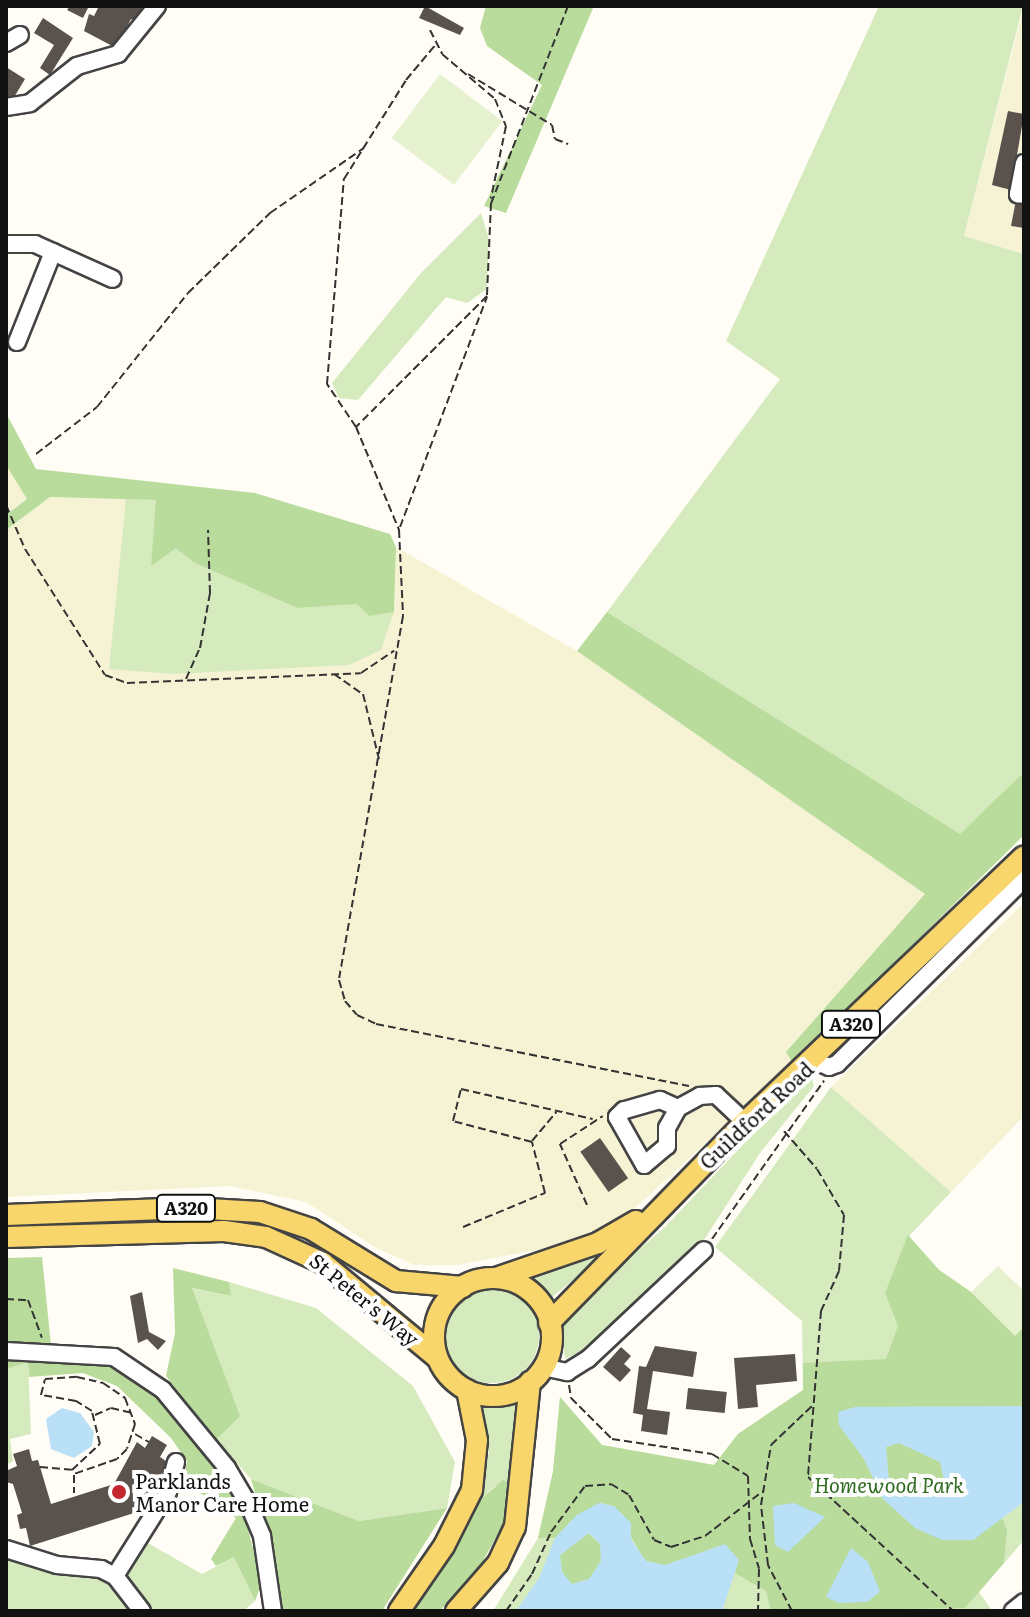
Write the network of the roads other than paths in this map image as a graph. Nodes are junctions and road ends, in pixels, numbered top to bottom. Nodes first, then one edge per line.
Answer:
1 (157, 6) edge
2 (6, 107) edge
3 (1024, 163) edge
4 (1024, 195) edge
5 (6, 244) edge
6 (53, 252) junction
7 (113, 279) dead end
8 (17, 342) dead end
9 (1024, 856) edge
10 (1024, 879) edge
11 (822, 1064) junction
12 (678, 1108) junction
13 (745, 1122) junction
14 (660, 1206) junction
15 (6, 1215) edge
16 (6, 1237) edge
17 (704, 1250) road end
18 (495, 1278) junction
19 (463, 1287) junction
20 (549, 1323) junction
21 (6, 1351) edge
22 (435, 1356) junction
23 (537, 1375) junction
24 (467, 1390) junction
25 (176, 1462) dead end
26 (6, 1549) edge
27 (115, 1576) junction
28 (1024, 1602) edge
29 (142, 1611) edge
30 (273, 1611) edge
31 (399, 1611) edge
32 (456, 1611) edge
33 (1013, 1611) edge

1 - 2 street
3 - 4 street
5 - 6 street
6 - 7 street
6 - 8 street
9 - 11 main road, Guildford Road / A320
10 - 11 street, Guildford Road
11 - 13 main road, Guildford Road / A320
12 - 12 street
12 - 13 street
13 - 14 main road, Guildford Road / A320
14 - 18 main road, Guildford Road / A320
14 - 20 main road, Guildford Road / A320
15 - 19 main road, St Peter's Way / A320
16 - 22 main road, St Peter's Way / A320
17 - 23 street
18 - 19 main road, A320
18 - 20 main road
19 - 22 main road
20 - 23 main road
21 - 30 street
22 - 24 main road, A320
23 - 24 main road
23 - 32 main road
24 - 31 main road
25 - 27 street
26 - 27 street
27 - 29 street
28 - 33 street

